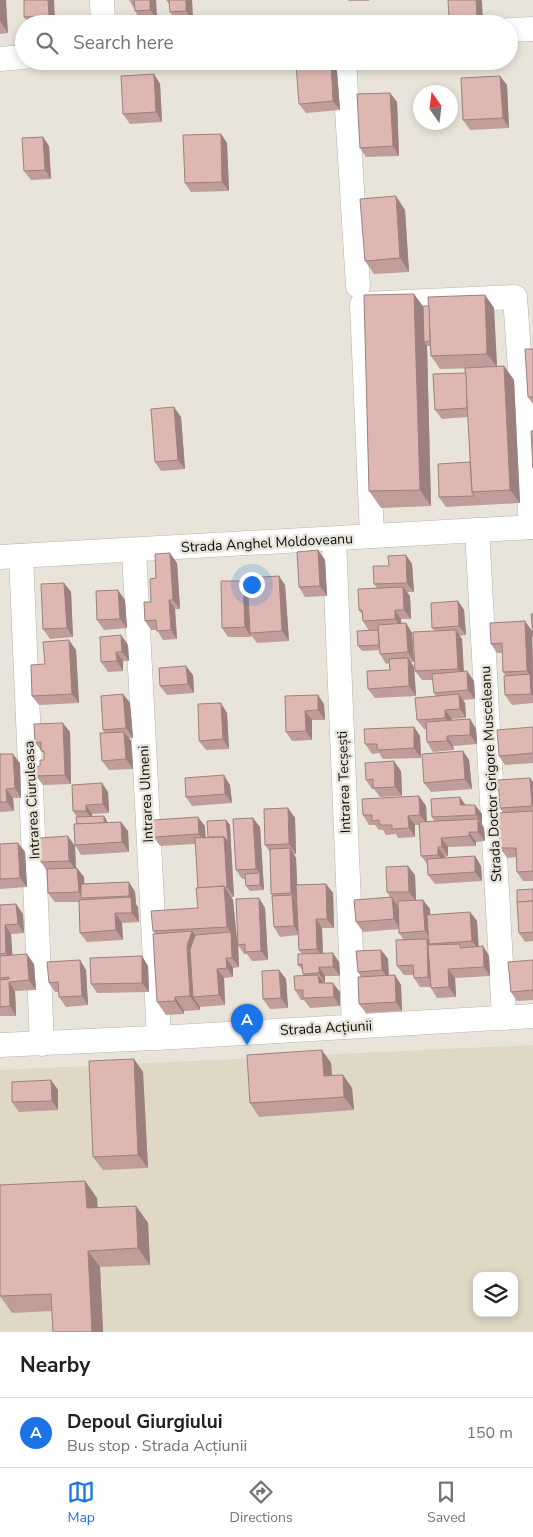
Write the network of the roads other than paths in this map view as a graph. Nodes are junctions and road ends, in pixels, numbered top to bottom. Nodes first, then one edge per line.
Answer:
1 (102, 0) edge
2 (103, 15) edge
3 (533, 29) edge
4 (518, 30) edge
5 (15, 58) edge
6 (0, 59) edge
7 (345, 70) edge
8 (358, 286) dead end
9 (533, 356) edge
10 (533, 403) edge
11 (532, 527) edge
12 (477, 530) junction
13 (372, 536) junction
14 (334, 538) junction
15 (134, 551) junction
16 (10, 557) edge
17 (533, 1016) edge
18 (504, 1018) junction
19 (354, 1026) junction
20 (159, 1038) junction
21 (42, 1044) junction
22 (0, 1046) edge

1 - 2 street
3 - 4 street
5 - 6 street
7 - 8 street
9 - 10 street
11 - 12 street, Strada Anghel Moldoveanu
11 - 13 street
12 - 13 street, Strada Anghel Moldoveanu
12 - 18 street, Strada Doctor Grigore Musceleanu
13 - 14 street, Strada Anghel Moldoveanu
14 - 15 street, Strada Anghel Moldoveanu
14 - 19 street, Intrarea Tecșești
15 - 16 street, Strada Anghel Moldoveanu
15 - 20 street, Intrarea Ulmeni
16 - 21 street, Intrarea Ciuruleasa
17 - 18 street, Strada Acțiunii
18 - 19 street, Strada Acțiunii
19 - 20 street, Strada Acțiunii
20 - 21 street, Strada Acțiunii
21 - 22 street, Strada Acțiunii

